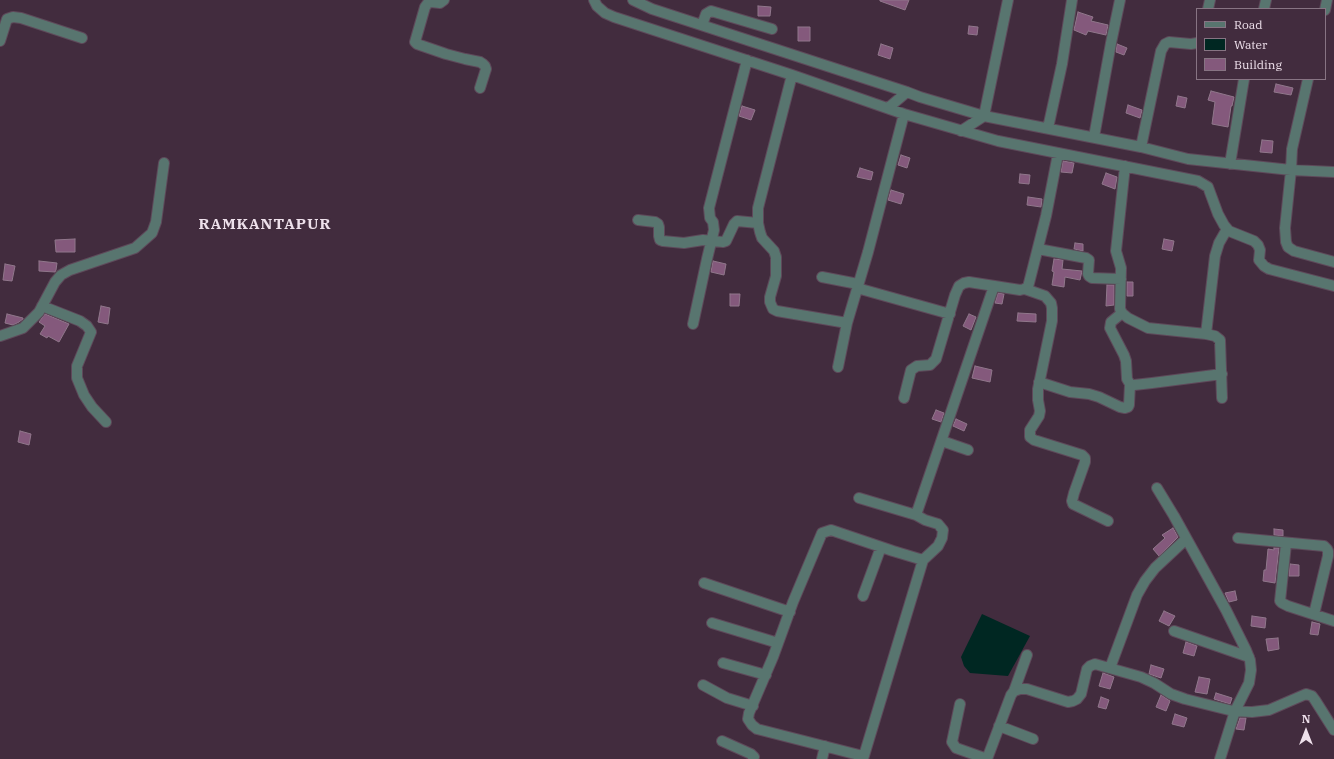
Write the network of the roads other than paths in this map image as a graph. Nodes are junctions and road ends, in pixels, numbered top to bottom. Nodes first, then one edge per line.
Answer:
1 (444, 0) edge
2 (594, 0) edge
3 (633, 0) edge
4 (1008, 0) edge
5 (1072, 0) edge
6 (1120, 0) edge
7 (702, 25) junction
8 (772, 29) dead end
9 (82, 38) dead end
10 (0, 41) edge
11 (1196, 43) edge
12 (747, 60) junction
13 (792, 75) junction
14 (1244, 80) edge
15 (1308, 80) edge
16 (480, 88) dead end
17 (907, 92) junction
18 (888, 108) junction
19 (904, 114) junction
20 (984, 116) junction
21 (1048, 128) junction
22 (961, 131) junction
23 (1094, 137) junction
24 (1141, 147) junction
25 (1058, 154) junction
26 (164, 163) dead end
27 (1230, 164) junction
28 (1125, 166) junction
29 (1291, 170) junction
30 (1334, 172) edge
31 (638, 220) dead end
32 (758, 223) junction
33 (1227, 229) junction
34 (711, 241) junction
35 (1038, 249) junction
36 (1334, 262) edge
37 (822, 277) dead end
38 (1121, 279) junction
39 (858, 286) junction
40 (994, 286) junction
41 (1334, 286) edge
42 (1025, 289) junction
43 (42, 306) junction
44 (1122, 313) junction
45 (950, 314) junction
46 (847, 323) junction
47 (693, 324) dead end
48 (1206, 334) junction
49 (0, 336) edge
50 (838, 367) dead end
51 (1222, 374) junction
52 (1039, 382) junction
53 (1130, 384) junction
54 (904, 398) dead end
55 (1222, 398) dead end
56 (106, 422) dead end
57 (942, 441) junction
58 (968, 450) dead end
59 (1157, 488) dead end
60 (859, 498) dead end
61 (916, 515) junction
62 (1108, 521) dead end
63 (1238, 538) dead end
64 (1186, 539) junction
65 (1286, 544) junction
66 (881, 547) junction
67 (923, 560) junction
68 (704, 583) dead end
69 (863, 596) dead end
70 (790, 612) junction
71 (1314, 614) junction
72 (1334, 621) edge
73 (712, 623) dead end
74 (1174, 631) dead end
75 (778, 643) junction
76 (1027, 654) dead end
77 (1249, 657) junction
78 (723, 663) dead end
79 (1110, 668) junction
80 (766, 675) junction
81 (704, 685) dead end
82 (1014, 692) junction
83 (960, 704) dead end
84 (753, 706) junction
85 (1235, 711) junction
86 (999, 726) junction
87 (1334, 730) edge
88 (1034, 739) dead end
89 (722, 741) dead end
90 (825, 746) junction
91 (863, 757) edge
92 (753, 759) edge
93 (822, 759) edge
94 (987, 759) edge
95 (1220, 759) edge

1 - 16 street
2 - 12 street
3 - 7 street
4 - 20 street
5 - 21 street
6 - 23 street
7 - 8 street
7 - 17 street
9 - 10 street
11 - 24 street
12 - 13 street
12 - 34 street
13 - 18 street
13 - 32 street
14 - 27 street
15 - 29 street
17 - 18 street
17 - 20 street
18 - 19 street
19 - 22 street
19 - 39 street
20 - 21 street
20 - 22 street
21 - 23 street
22 - 25 street
23 - 24 street
24 - 27 street
25 - 28 street
25 - 35 street
26 - 43 street
27 - 29 street
28 - 33 street
28 - 38 street
29 - 30 street
29 - 36 street
31 - 34 street
32 - 34 street
32 - 46 street
33 - 41 street
33 - 48 street
34 - 47 street
35 - 38 street
35 - 42 street
37 - 39 street
38 - 44 street
39 - 45 street
39 - 46 street
40 - 42 street
40 - 45 street
40 - 57 street
42 - 52 street
43 - 49 street
43 - 56 street
44 - 48 street
44 - 53 street
45 - 54 street
46 - 50 street
48 - 51 street
51 - 53 street
51 - 55 street
52 - 53 street
52 - 62 street
57 - 58 street
57 - 61 street
59 - 64 street
60 - 61 street
61 - 67 street
63 - 65 street
64 - 77 street
64 - 79 street
65 - 71 street
65 - 71 street
66 - 67 street
66 - 69 street
66 - 70 street
67 - 91 street
68 - 70 street
70 - 75 street
71 - 72 street
73 - 75 street
74 - 77 street
75 - 80 street
76 - 82 street
77 - 85 street
78 - 80 street
79 - 82 street
79 - 85 street
80 - 84 street
81 - 84 street
82 - 86 street
83 - 94 street
84 - 90 street
85 - 87 street
85 - 95 street
86 - 88 street
86 - 94 street
89 - 92 street
90 - 91 street
90 - 93 street

